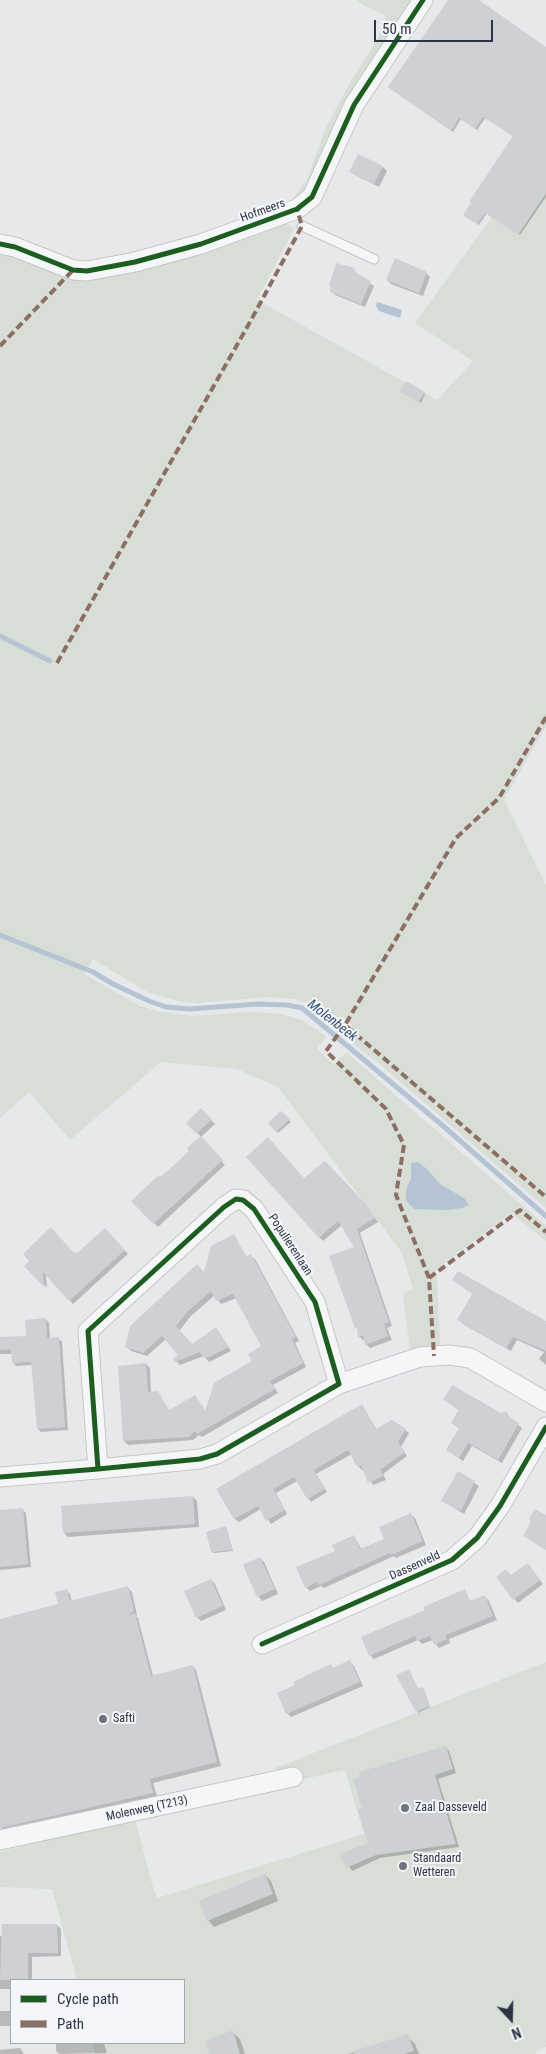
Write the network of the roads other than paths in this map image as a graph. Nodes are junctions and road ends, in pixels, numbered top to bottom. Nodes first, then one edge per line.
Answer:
1 (423, 0) edge
2 (302, 226) dead end
3 (0, 244) edge
4 (374, 259) dead end
5 (340, 1384) junction
6 (546, 1402) edge
7 (546, 1427) edge
8 (98, 1469) junction
9 (0, 1477) edge
10 (262, 1644) dead end
11 (294, 1777) dead end
12 (0, 1840) edge

1 - 3 street, Hofmeers
2 - 4 lane
5 - 6 street
5 - 8 street
5 - 8 street, Populierenlaan
7 - 10 street, Dassenveld
8 - 9 street
11 - 12 street, Molenweg (T213)

